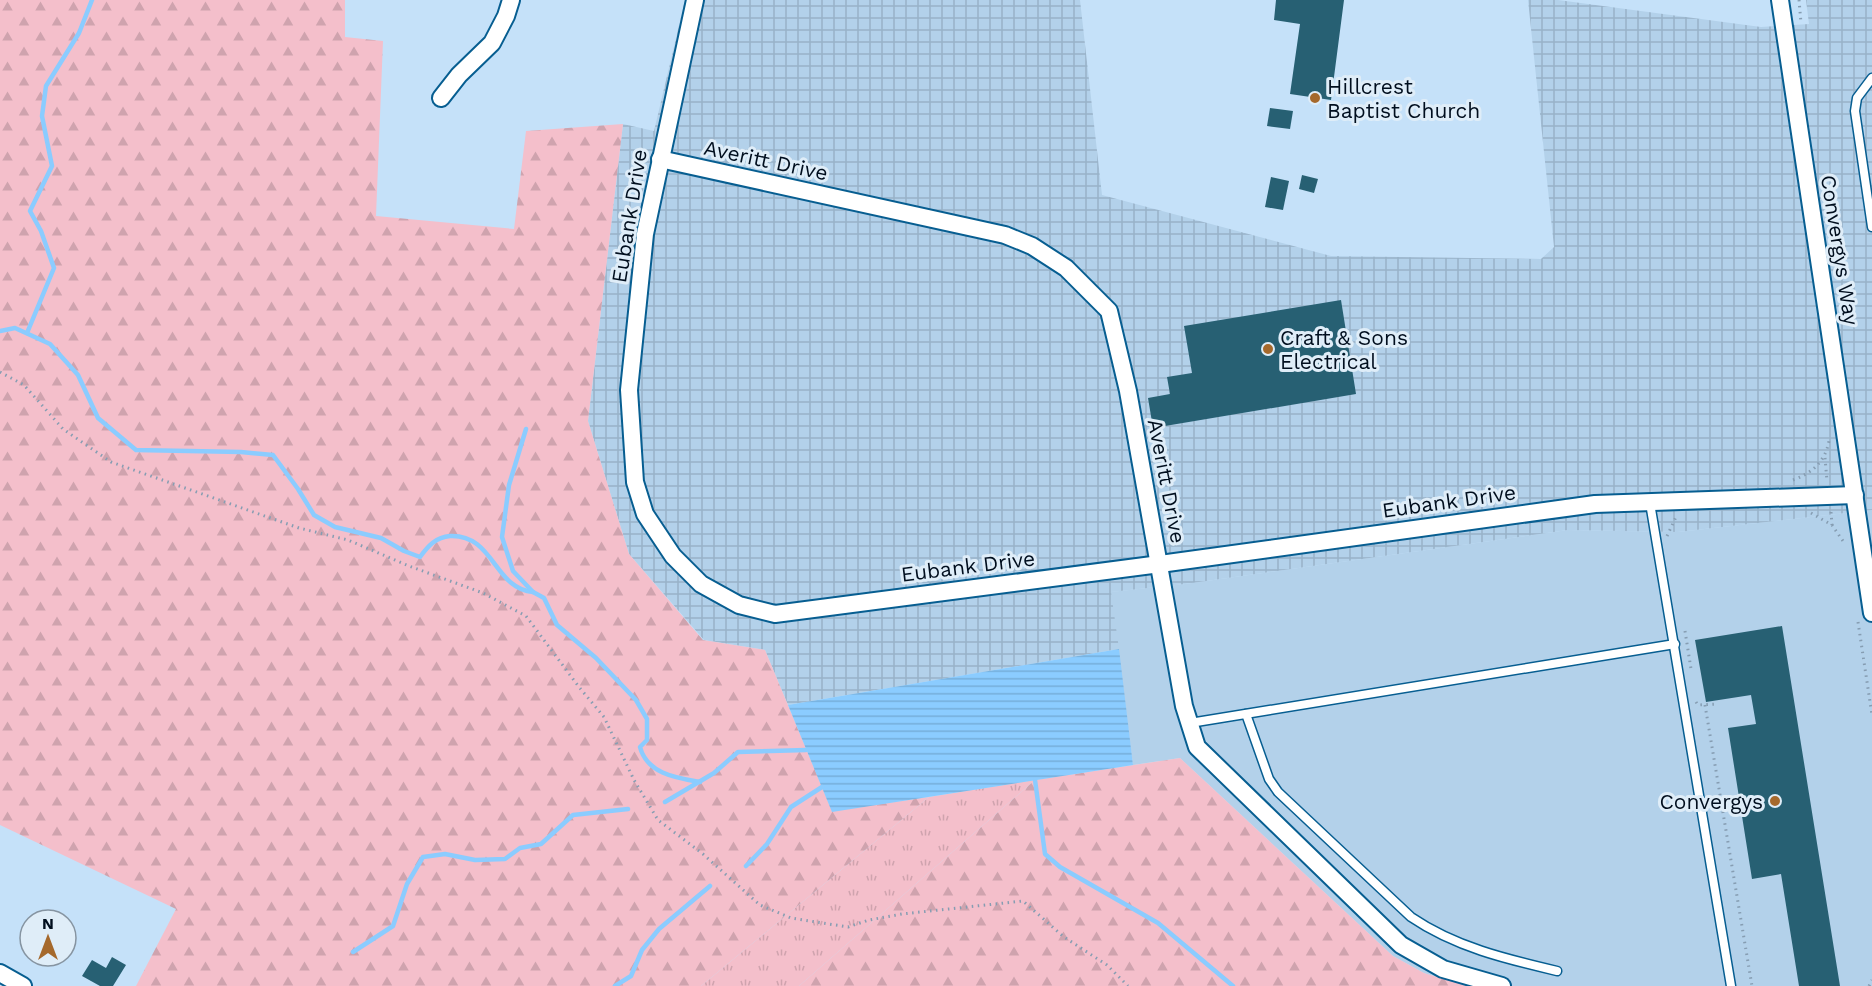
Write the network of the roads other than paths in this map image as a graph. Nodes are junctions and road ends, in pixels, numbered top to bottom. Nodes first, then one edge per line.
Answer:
1 (511, 0) edge
2 (695, 0) edge
3 (1780, 0) edge
4 (1872, 78) edge
5 (441, 98) dead end
6 (660, 159) junction
7 (1872, 227) edge
8 (1855, 495) junction
9 (1651, 510) junction
10 (1160, 564) junction
11 (1865, 614) edge
12 (1675, 644) junction
13 (1246, 714) junction
14 (1190, 723) junction
15 (1557, 970) dead end
16 (0, 974) edge
17 (23, 986) edge
18 (1502, 986) edge
19 (1731, 986) edge

1 - 5 street
2 - 6 street, Eubank Drive
3 - 8 street, Convergys Way
4 - 7 lane
6 - 10 street, Averitt Drive
6 - 10 street, Eubank Drive
8 - 9 street, Eubank Drive
8 - 11 street, Convergys Way
9 - 10 street, Eubank Drive
9 - 12 lane
10 - 14 street, Averitt Drive
12 - 13 lane
12 - 19 lane
13 - 14 lane
13 - 15 lane
14 - 18 street, Averitt Drive
16 - 17 street

